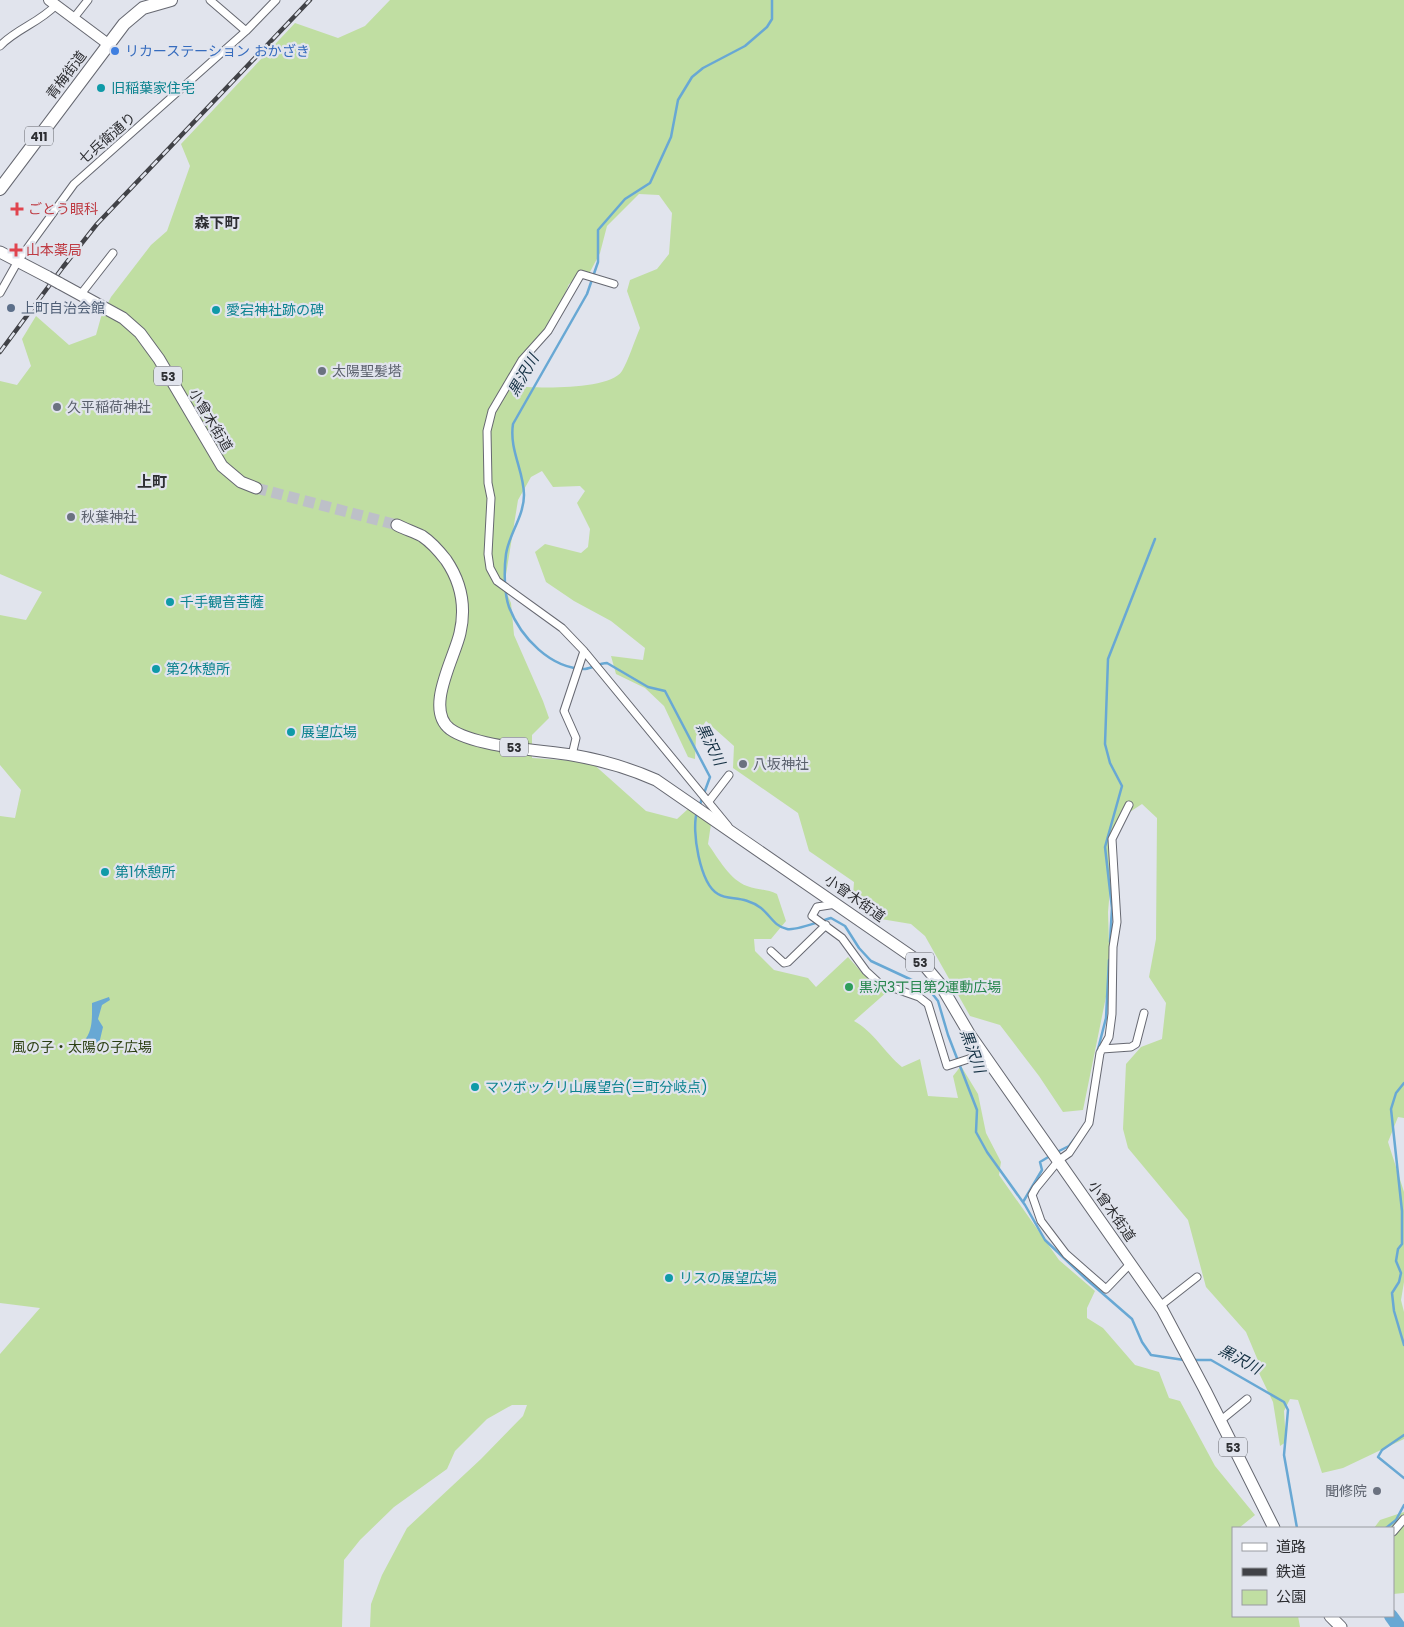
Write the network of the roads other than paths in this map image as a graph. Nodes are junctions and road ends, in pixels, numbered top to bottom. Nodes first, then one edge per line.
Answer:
1 (88, 0) edge
2 (171, 0) edge
3 (210, 0) edge
4 (276, 0) edge
5 (52, 2) edge
6 (73, 19) junction
7 (246, 31) junction
8 (108, 44) junction
9 (0, 46) edge
10 (0, 189) edge
11 (0, 252) edge
12 (113, 252) dead end
13 (18, 261) junction
14 (614, 284) dead end
15 (0, 293) edge
16 (81, 294) junction
17 (256, 488) tunnel mouth
18 (397, 525) tunnel mouth
19 (584, 651) junction
20 (572, 755) junction
21 (729, 775) dead end
22 (702, 803) junction
23 (1129, 805) dead end
24 (838, 904) junction
25 (825, 925) junction
26 (771, 952) dead end
27 (1144, 1013) dead end
28 (1102, 1049) junction
29 (984, 1054) junction
30 (1056, 1156) junction
31 (1131, 1263) junction
32 (1197, 1278) dead end
33 (1160, 1306) junction
34 (1247, 1399) dead end
35 (1220, 1421) junction
36 (1404, 1519) edge
37 (1273, 1527) edge
38 (1394, 1531) edge

1 - 6 street
2 - 8 highway, 青梅街道 / 411
3 - 7 street
4 - 7 street, 七兵衛通り
5 - 6 street
5 - 9 street
6 - 8 street
7 - 13 street, 七兵衛通り
8 - 10 highway, 青梅街道 / 411
11 - 13 main road, 53
12 - 16 street
13 - 15 street, 七兵衛通り
13 - 16 main road, 小曾木街道 / 53, bridge
14 - 19 street
16 - 17 main road, 小曾木街道 / 53
18 - 20 main road, 小曾木街道 / 53
19 - 20 street
19 - 22 street
20 - 22 main road, 小曾木街道 / 53
21 - 22 street
22 - 24 main road, 小曾木街道 / 53
23 - 28 street
24 - 25 street
24 - 29 main road, 小曾木街道 / 53
25 - 26 street
25 - 29 street
27 - 28 street
28 - 30 street
29 - 30 main road, 小曾木街道 / 53
30 - 31 main road, 小曾木街道 / 53
30 - 31 street
31 - 33 main road, 小曾木街道 / 53
32 - 33 street
33 - 35 main road, 小曾木街道 / 53
34 - 35 street
35 - 37 main road, 小曾木街道 / 53
36 - 38 street

